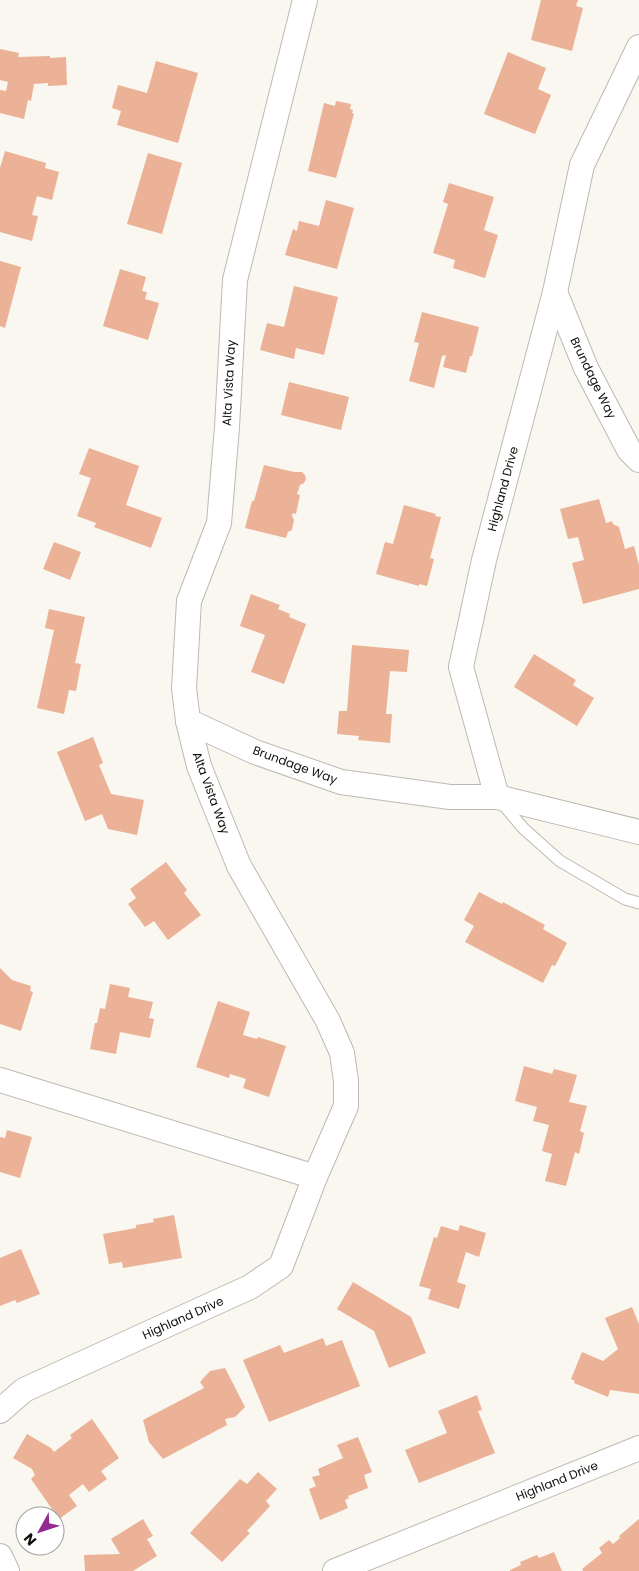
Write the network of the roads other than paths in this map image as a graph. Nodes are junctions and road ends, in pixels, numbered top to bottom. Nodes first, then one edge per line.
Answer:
1 (305, 0) edge
2 (639, 47) edge
3 (555, 292) junction
4 (639, 460) edge
5 (188, 721) junction
6 (497, 796) junction
7 (639, 832) edge
8 (639, 903) edge
9 (0, 1080) edge
10 (315, 1177) junction
11 (0, 1411) edge
12 (639, 1448) edge
13 (0, 1556) edge
14 (7, 1571) edge
15 (335, 1571) edge

1 - 5 street, Alta Vista Way
2 - 3 street, Highland Drive
3 - 4 street, Brundage Way
3 - 6 street, Highland Drive
5 - 6 street, Brundage Way
5 - 10 street, Alta Vista Way
6 - 7 street
6 - 8 lane
9 - 10 street
10 - 11 street, Highland Drive
12 - 15 street, Highland Drive
13 - 14 street

